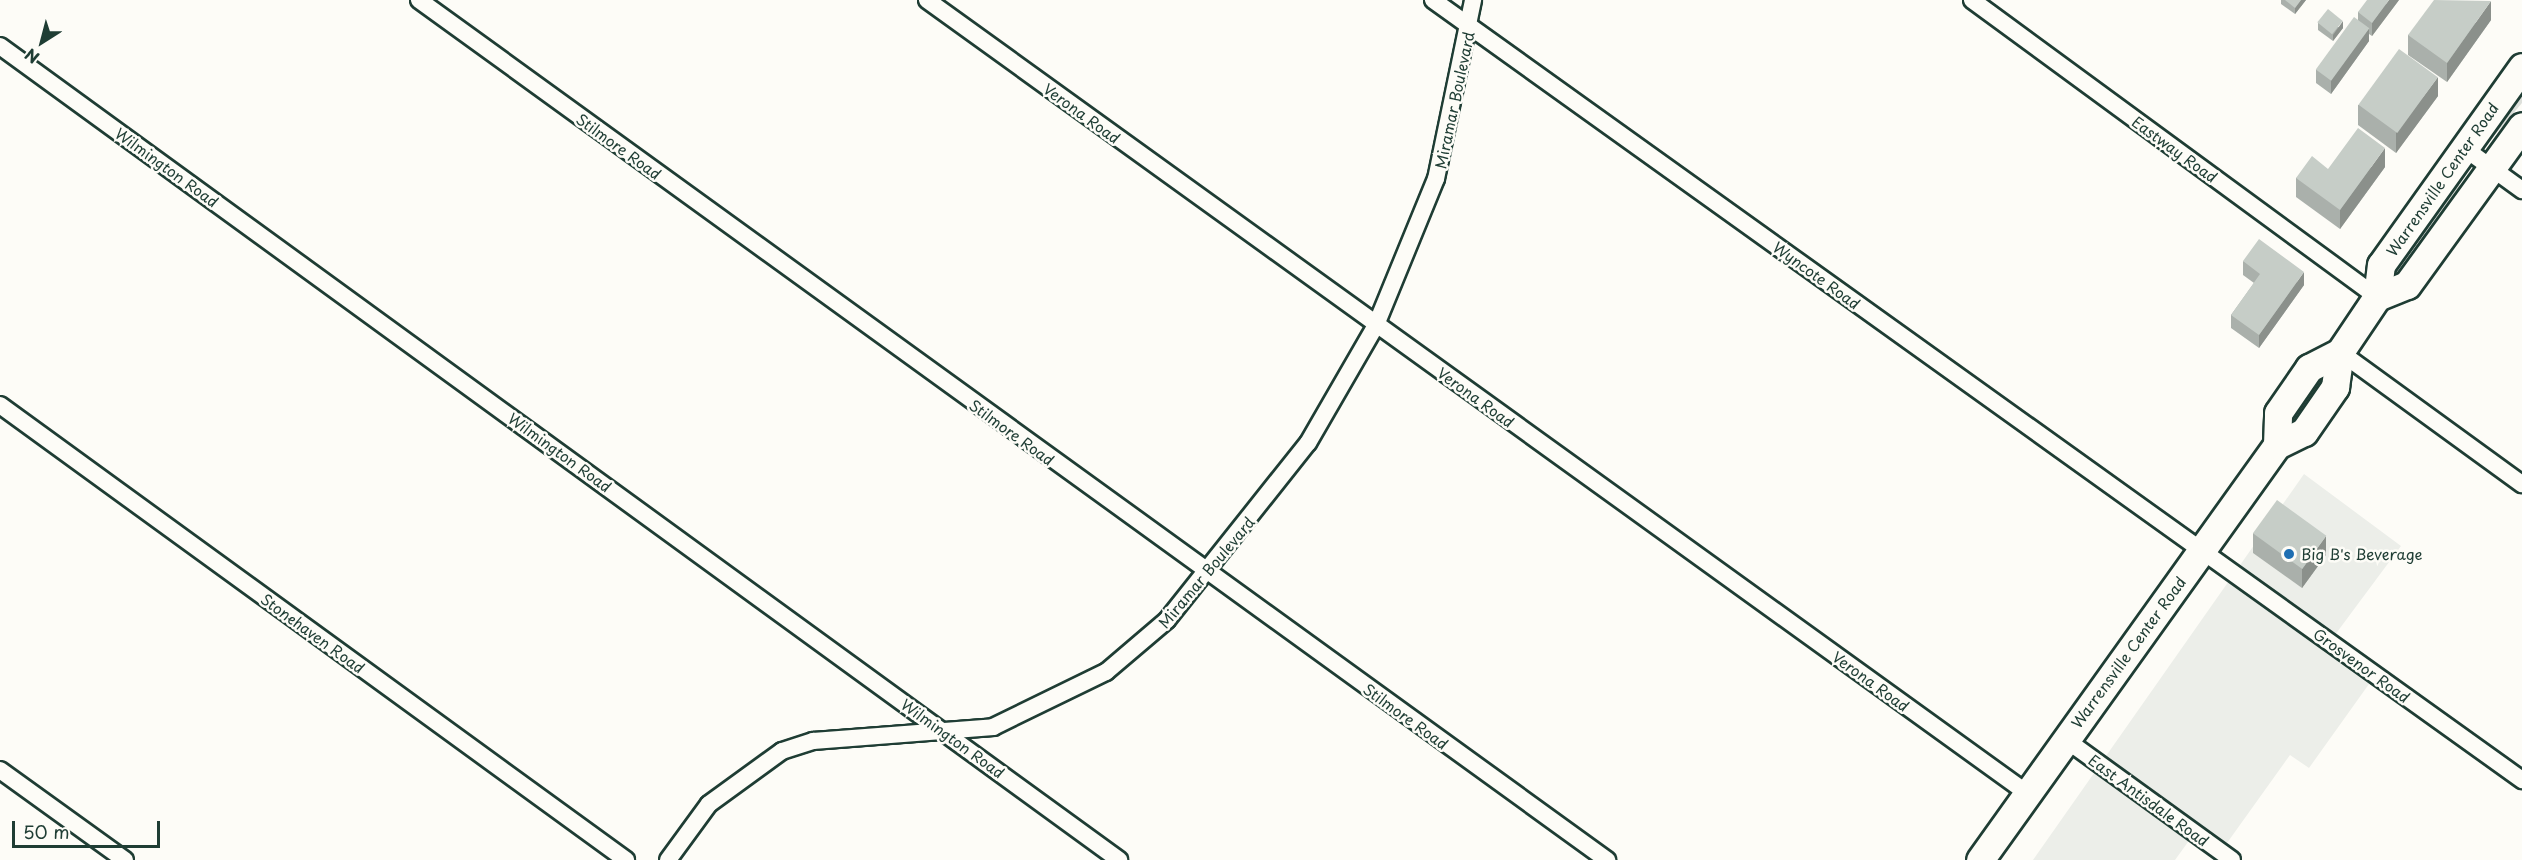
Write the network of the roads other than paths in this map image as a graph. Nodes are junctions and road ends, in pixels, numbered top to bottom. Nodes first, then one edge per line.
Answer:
1 (419, 0) edge
2 (927, 0) edge
3 (1433, 0) edge
4 (1473, 0) edge
5 (1972, 0) edge
6 (1470, 27) junction
7 (0, 46) edge
8 (2522, 66) edge
9 (2522, 126) edge
10 (2464, 148) junction
11 (2492, 168) junction
12 (2522, 190) edge
13 (2378, 297) junction
14 (1376, 325) junction
15 (2340, 352) junction
16 (0, 405) edge
17 (2522, 484) edge
18 (2202, 550) junction
19 (1207, 574) junction
20 (946, 733) junction
21 (2065, 739) junction
22 (0, 770) edge
23 (2522, 780) edge
24 (2027, 793) junction
25 (1982, 858) edge
26 (125, 860) edge
27 (626, 860) edge
28 (668, 860) edge
29 (1119, 860) edge
30 (1607, 860) edge
31 (2232, 860) edge

1 - 19 street, Stilmore Road
2 - 14 street, Verona Road
3 - 6 street, Wyncote Road
4 - 6 street, Miramar Boulevard
5 - 13 street, Eastway Road
6 - 14 street, Miramar Boulevard
6 - 18 street, Wyncote Road
7 - 20 street, Wilmington Road
8 - 10 main road, Warrensville Center Road
9 - 11 main road
10 - 11 street
10 - 13 main road, Warrensville Center Road
11 - 12 street
11 - 13 main road
13 - 15 main road, Warrensville Center Road
14 - 19 street, Miramar Boulevard
14 - 24 street, Verona Road
15 - 17 street
15 - 18 main road, Warrensville Center Road
16 - 27 street, Stonehaven Road
18 - 21 main road, Warrensville Center Road
18 - 23 street, Grosvenor Road
19 - 20 street, Miramar Boulevard
19 - 30 street, Stilmore Road
20 - 28 street, Miramar Boulevard
20 - 29 street, Wilmington Road
21 - 24 main road, Warrensville Center Road
21 - 31 street, East Antisdale Road
22 - 26 street
24 - 25 main road, Warrensville Center Road

